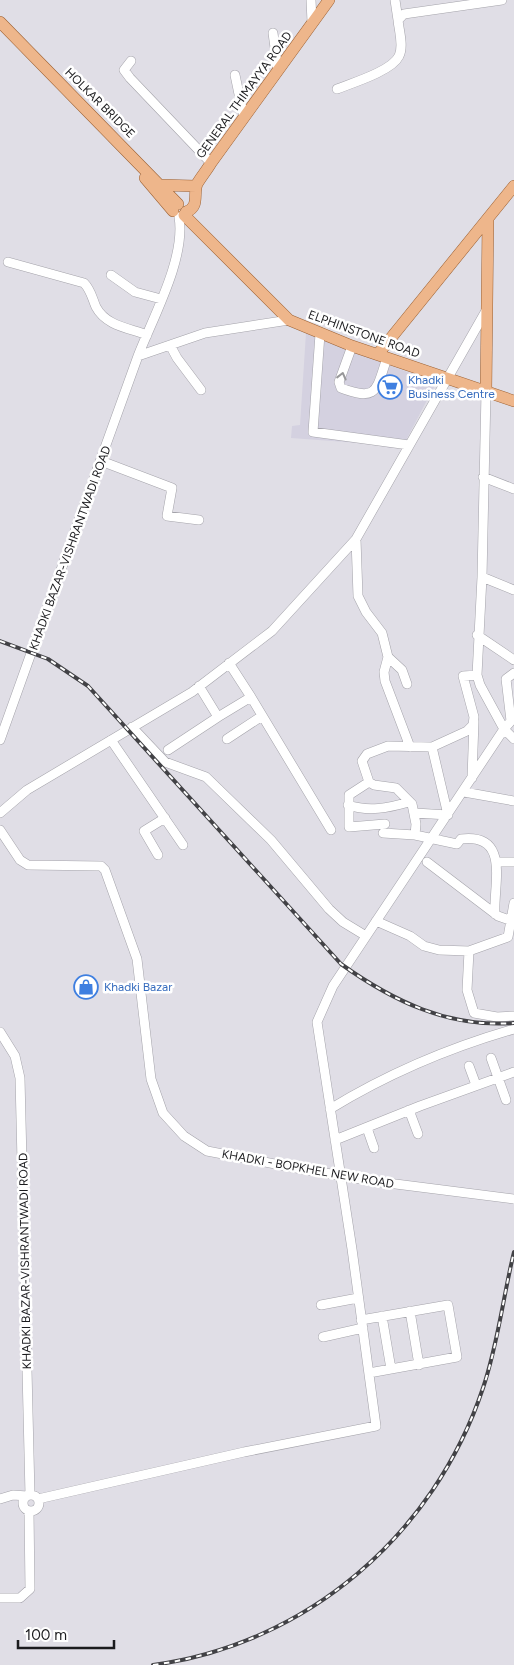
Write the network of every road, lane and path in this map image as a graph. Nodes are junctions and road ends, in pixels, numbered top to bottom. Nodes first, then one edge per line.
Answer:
1 (311, 0) edge
2 (329, 0) edge
3 (395, 0) edge
4 (502, 0) edge
5 (398, 20) junction
6 (0, 22) edge
7 (312, 22) junction
8 (0, 31) edge
9 (273, 33) dead end
10 (131, 61) dead end
11 (278, 70) junction
12 (235, 75) dead end
13 (337, 89) dead end
14 (244, 118) junction
15 (211, 163) junction
16 (161, 185) junction
17 (514, 186) edge
18 (196, 189) junction
19 (181, 211) junction
20 (488, 218) junction
21 (8, 262) dead end
22 (112, 275) dead end
23 (161, 299) junction
24 (487, 308) junction
25 (289, 320) junction
26 (320, 334) junction
27 (146, 335) junction
28 (170, 345) junction
29 (352, 346) junction
30 (138, 356) junction
31 (383, 356) junction
32 (446, 378) junction
33 (201, 390) dead end
34 (486, 392) junction
35 (514, 401) edge
36 (409, 446) junction
37 (101, 461) junction
38 (483, 477) junction
39 (514, 489) edge
40 (199, 520) dead end
41 (356, 539) junction
42 (482, 577) junction
43 (514, 590) edge
44 (477, 635) junction
45 (388, 657) junction
46 (514, 660) edge
47 (229, 663) junction
48 (514, 673) edge
49 (476, 675) junction
50 (407, 684) dead end
51 (199, 686) junction
52 (251, 697) junction
53 (262, 716) junction
54 (218, 718) junction
55 (474, 721) junction
56 (132, 728) junction
57 (504, 729) junction
58 (227, 739) dead end
59 (514, 739) edge
60 (0, 740) edge
61 (111, 740) junction
62 (410, 747) junction
63 (432, 747) junction
64 (168, 750) dead end
65 (472, 780) junction
66 (369, 782) junction
67 (464, 792) junction
68 (514, 801) edge
69 (409, 802) junction
70 (348, 806) junction
71 (0, 813) edge
72 (415, 813) junction
73 (448, 815) junction
74 (164, 818) junction
75 (0, 830) edge
76 (332, 830) dead end
77 (415, 835) junction
78 (432, 839) junction
79 (183, 846) dead end
80 (158, 855) dead end
81 (427, 862) dead end
82 (497, 862) junction
83 (514, 862) edge
84 (514, 903) edge
85 (495, 914) junction
86 (376, 921) junction
87 (512, 921) junction
88 (366, 936) junction
89 (468, 951) junction
90 (514, 1016) edge
91 (514, 1029) edge
92 (0, 1032) edge
93 (491, 1058) dead end
94 (469, 1066) dead end
95 (514, 1072) edge
96 (498, 1078) junction
97 (476, 1085) junction
98 (506, 1100) dead end
99 (330, 1109) junction
100 (409, 1110) junction
101 (367, 1128) junction
102 (418, 1134) dead end
103 (335, 1140) junction
104 (374, 1148) dead end
105 (514, 1199) edge
106 (358, 1298) junction
107 (321, 1305) dead end
108 (410, 1311) junction
109 (382, 1316) junction
110 (362, 1324) junction
111 (323, 1337) dead end
112 (419, 1365) junction
113 (391, 1369) junction
114 (369, 1373) junction
115 (32, 1497) junction
116 (0, 1499) edge
117 (29, 1511) junction
118 (0, 1598) edge

1 - 7 street
2 - 7 main road, GENERAL THIMAYYA ROAD
3 - 5 street
4 - 5 street
5 - 13 street
6 - 16 main road, HOLKAR BRIDGE
7 - 11 main road, GENERAL THIMAYYA ROAD
8 - 19 main road, ELPHINSTONE ROAD
9 - 11 street
10 - 15 street
11 - 14 main road, GENERAL THIMAYYA ROAD
12 - 14 street
14 - 15 main road, GENERAL THIMAYYA ROAD
15 - 18 main road, GENERAL THIMAYYA ROAD
16 - 18 main road
16 - 19 main road, HOLKAR BRIDGE
17 - 20 main road
18 - 19 main road, GENERAL THIMAYYA ROAD
19 - 23 street, KHADKI BAZAR-VISHRANTWADI ROAD
19 - 25 main road, ELPHINSTONE ROAD
20 - 24 main road
20 - 31 main road
21 - 27 street
22 - 23 street
23 - 27 street, KHADKI BAZAR-VISHRANTWADI ROAD
24 - 32 street
24 - 34 main road
25 - 26 main road, ELPHINSTONE ROAD
25 - 28 street
26 - 29 main road, ELPHINSTONE ROAD
26 - 36 street
27 - 30 street, KHADKI BAZAR-VISHRANTWADI ROAD
28 - 30 street
28 - 33 street
29 - 31 main road, ELPHINSTONE ROAD
31 -> 29 street
30 - 37 street, KHADKI BAZAR-VISHRANTWADI ROAD
31 - 32 main road, ELPHINSTONE ROAD
32 - 34 main road, ELPHINSTONE ROAD
32 - 36 street
34 - 35 main road, ELPHINSTONE ROAD
34 - 38 street
36 - 41 street
37 - 40 street
37 - 60 street, KHADKI BAZAR-VISHRANTWADI ROAD
38 - 39 street
38 - 42 street
41 - 45 street
41 - 47 street
42 - 43 street
42 - 44 street
44 - 46 street
44 - 49 street
45 - 50 street
45 - 62 street
47 - 51 street
47 - 52 street
48 - 57 street
49 - 55 street
49 - 57 street
51 - 54 street
51 - 56 street
52 - 53 street
52 - 54 street
53 - 58 street
53 - 76 street
54 - 64 street
55 - 63 street
55 - 65 street
56 - 61 street
56 - 88 street
57 - 59 street
57 - 65 street
61 - 71 street
61 - 74 street
62 - 63 street
62 - 66 street
63 - 73 street
65 - 67 street
66 - 69 street
66 - 70 street
67 - 68 street
67 - 73 street
69 - 70 street
69 - 72 street
70 - 77 street
72 - 73 street
72 - 77 street
73 - 78 street
74 - 79 street
74 - 80 street
75 - 105 street, KHADKI - BOPKHEL NEW ROAD, bridge
77 - 78 street
78 - 82 street
78 - 86 street
81 - 85 street
82 - 83 street
82 - 85 street
84 - 87 street
85 - 87 street
86 - 88 street
86 - 89 street
87 - 89 street
88 - 99 street
89 - 90 street
91 - 99 street
92 - 115 street, KHADKI BAZAR-VISHRANTWADI ROAD
93 - 96 street
94 - 97 street
95 - 96 street
96 - 97 street
96 - 98 street
97 - 100 street
99 - 103 street
100 - 101 street
100 - 102 street
101 - 103 street
101 - 104 street
103 - 106 street
106 - 107 street
106 - 110 street
108 - 109 street
108 - 112 street
108 - 112 street
109 - 110 street
109 - 113 street
110 - 111 street
110 - 114 street
112 - 113 street
113 - 114 street
114 - 115 street
115 - 116 street
115 - 117 street, KHADKI BAZAR-VISHRANTWADI ROAD
115 - 117 street
117 - 118 street

